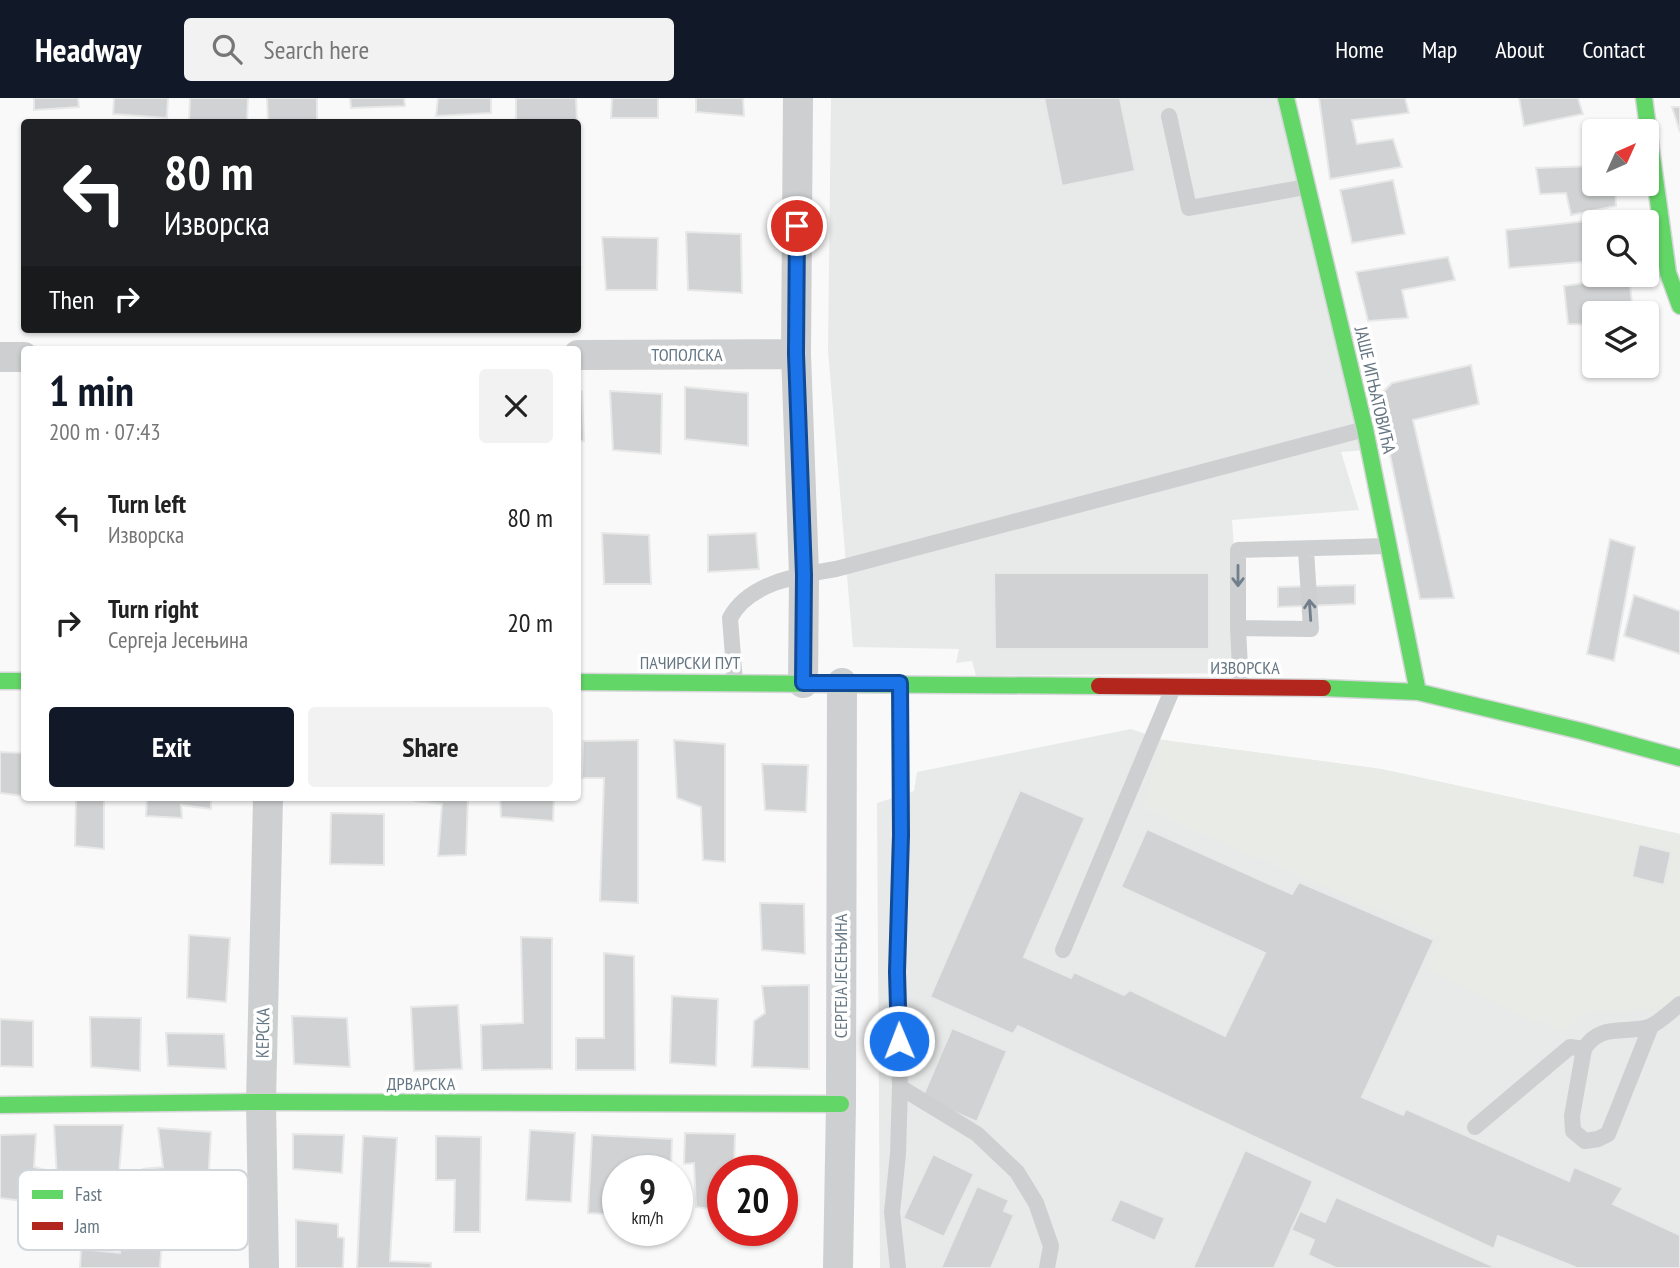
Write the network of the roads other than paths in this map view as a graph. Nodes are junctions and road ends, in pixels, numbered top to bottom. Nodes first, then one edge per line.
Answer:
1 (798, 98) edge
2 (1286, 98) edge
3 (1644, 98) edge
4 (1169, 116) dead end
5 (1306, 187) junction
6 (1680, 306) edge
7 (796, 354) junction
8 (581, 355) edge
9 (0, 357) edge
10 (21, 357) edge
11 (1365, 429) junction
12 (1388, 546) junction
13 (1306, 550) junction
14 (804, 575) junction
15 (1238, 628) junction
16 (0, 681) edge
17 (21, 681) edge
18 (581, 682) edge
19 (735, 682) junction
20 (803, 683) junction
21 (842, 683) junction
22 (900, 683) junction
23 (1173, 687) junction
24 (1241, 687) junction
25 (1418, 692) junction
26 (1680, 758) edge
27 (268, 801) edge
28 (1063, 950) dead end
29 (1680, 1004) edge
30 (1651, 1026) junction
31 (1584, 1049) junction
32 (900, 1087) junction
33 (261, 1102) junction
34 (841, 1104) junction
35 (0, 1105) edge
36 (1475, 1127) dead end
37 (264, 1268) edge
38 (838, 1268) edge
39 (898, 1268) edge
40 (1047, 1268) edge

1 - 7 street
2 - 5 street, ЈАШЕ ИГЊАТОВИЋА
3 - 6 street
4 - 5 lane
5 - 11 street, ЈАШЕ ИГЊАТОВИЋА
7 - 8 street, ТОПОЛСКА
7 - 14 street
9 - 10 street
11 - 12 street, ЈАШЕ ИГЊАТОВИЋА
11 - 14 lane
12 - 13 lane
12 - 25 street, ЈАШЕ ИГЊАТОВИЋА
13 -> 15 lane
15 -> 13 lane
14 - 19 lane
14 - 20 street
15 - 24 lane
16 - 17 street
18 - 19 street, ПАЧИРСКИ ПУТ
19 - 20 street, ПАЧИРСКИ ПУТ
20 - 21 street, ИЗВОРСКА
21 - 22 street, ИЗВОРСКА
21 - 34 street, СЕРГЕЈА ЈЕСЕЊИНА
22 - 23 street, ИЗВОРСКА
22 - 32 lane
23 - 24 street, ИЗВОРСКА
23 - 28 lane
24 - 25 street, ИЗВОРСКА
25 - 26 street, ИЗВОРСКА
27 - 33 street, КЕРСКА
29 - 30 lane
30 - 31 lane
30 - 31 lane
31 - 36 lane
32 - 39 lane
32 - 40 lane
33 - 34 street, ДРВАРСКА
33 - 35 street, ДРВАРСКА
33 - 37 street, КЕРСКА
34 - 38 street, СЕРГЕЈА ЈЕСЕЊИНА

